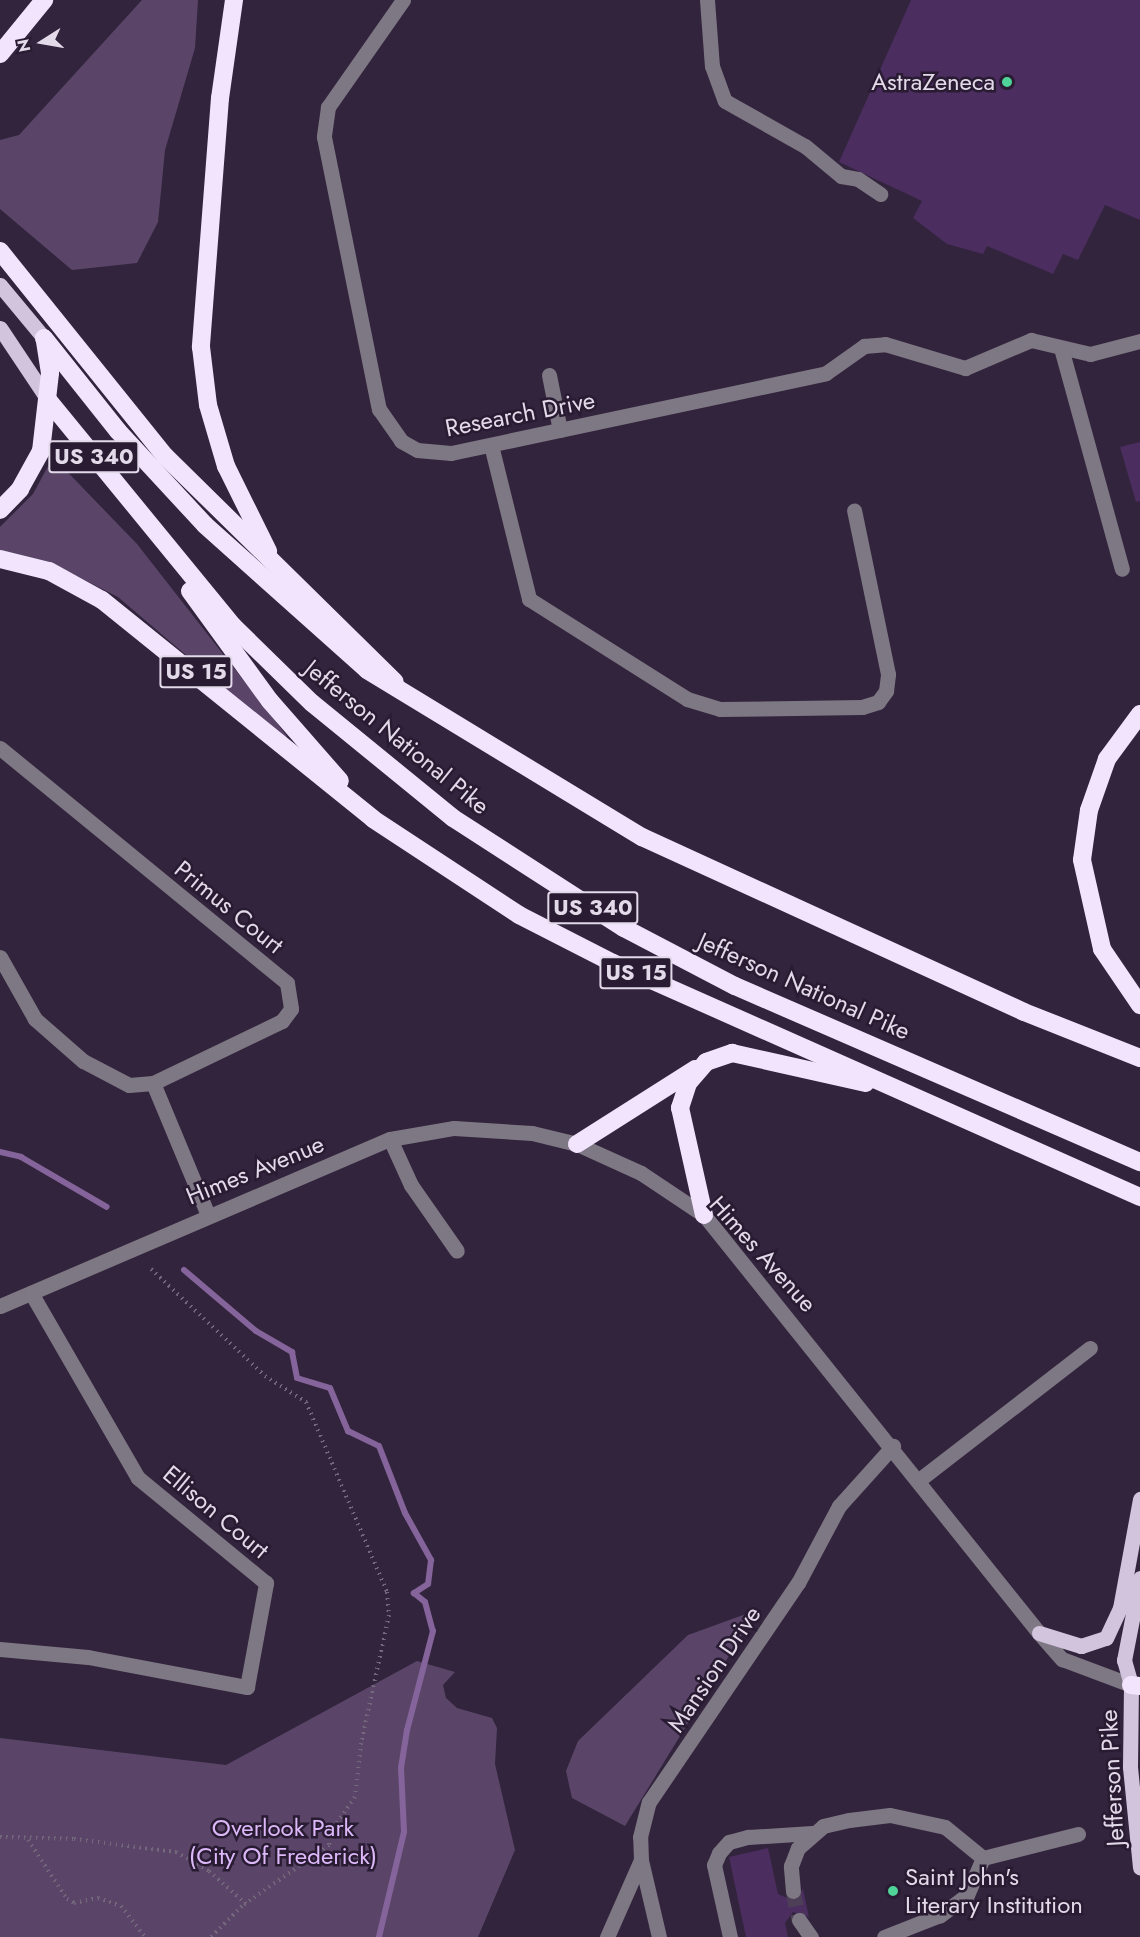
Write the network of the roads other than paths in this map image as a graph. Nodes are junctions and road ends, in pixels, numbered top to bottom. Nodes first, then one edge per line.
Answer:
1 (44, 0) edge
2 (234, 0) edge
3 (403, 0) edge
4 (707, 0) edge
5 (0, 54) edge
6 (880, 194) dead end
7 (0, 251) edge
8 (0, 285) edge
9 (0, 328) edge
10 (44, 338) junction
11 (1140, 341) edge
12 (1061, 348) junction
13 (549, 375) dead end
14 (48, 400) junction
15 (560, 430) junction
16 (490, 445) junction
17 (0, 510) edge
18 (854, 510) dead end
19 (139, 515) junction
20 (0, 559) edge
21 (278, 568) junction
22 (1122, 569) dead end
23 (399, 687) junction
24 (1140, 714) edge
25 (0, 748) edge
26 (373, 819) junction
27 (0, 957) edge
28 (1140, 1005) edge
29 (1140, 1058) edge
30 (706, 1062) junction
31 (153, 1083) junction
32 (916, 1096) junction
33 (390, 1138) junction
34 (577, 1144) junction
35 (1140, 1162) edge
36 (1140, 1197) edge
37 (207, 1213) junction
38 (704, 1215) junction
39 (457, 1251) dead end
40 (30, 1293) junction
41 (0, 1306) edge
42 (1090, 1348) dead end
43 (893, 1446) junction
44 (919, 1480) junction
45 (1140, 1499) edge
46 (1140, 1578) edge
47 (1039, 1633) junction
48 (0, 1649) edge
49 (1137, 1681) edge
50 (812, 1833) junction
51 (1078, 1834) dead end
52 (982, 1858) junction
53 (641, 1860) junction
54 (1140, 1868) edge
55 (793, 1891) tunnel mouth
56 (799, 1920) tunnel mouth
57 (607, 1937) edge
58 (659, 1937) edge
59 (730, 1937) edge
60 (811, 1937) edge
61 (884, 1937) edge

1 - 5 highway
2 - 21 highway
3 - 16 street, Research Drive
4 - 6 street
7 - 21 highway
8 - 10 main road
9 - 14 main road, Jefferson National Pike / US 340
10 - 14 highway
10 - 23 highway, Jefferson National Pike
11 - 12 street
12 - 15 street, Research Drive
12 - 22 street
13 - 15 street
14 - 17 highway
14 - 19 highway, Jefferson National Pike / US 340
15 - 16 street, Research Drive
16 - 18 street
19 - 26 highway
19 - 35 highway, Jefferson National Pike / US 340
20 - 26 highway, US 15
21 - 23 highway
23 - 29 highway, Jefferson National Pike
24 - 28 highway
25 - 31 street, Primus Court
26 - 32 highway, US 15
27 - 31 street, Primus Court
30 - 32 highway
30 - 34 highway
30 - 38 highway
31 - 37 street
32 - 36 highway, US 15
33 - 34 street, Himes Avenue
33 - 37 street, Himes Avenue
33 - 39 street
34 - 38 street, Himes Avenue
37 - 40 street, Himes Avenue
38 - 43 street, Himes Avenue
40 - 41 street, Himes Avenue
40 - 48 street, Ellison Court
42 - 44 street
43 - 44 street, Himes Avenue
43 - 53 street, Mansion Drive
44 - 47 street, Himes Avenue
45 - 47 main road
46 - 49 main road, Jefferson Pike
47 - 49 street, Himes Avenue
49 - 54 main road, Jefferson Pike
50 - 52 street
50 - 55 street
50 - 59 street
51 - 52 street
52 - 61 street
53 - 57 street
53 - 58 street, Mansion Drive
56 - 60 street

